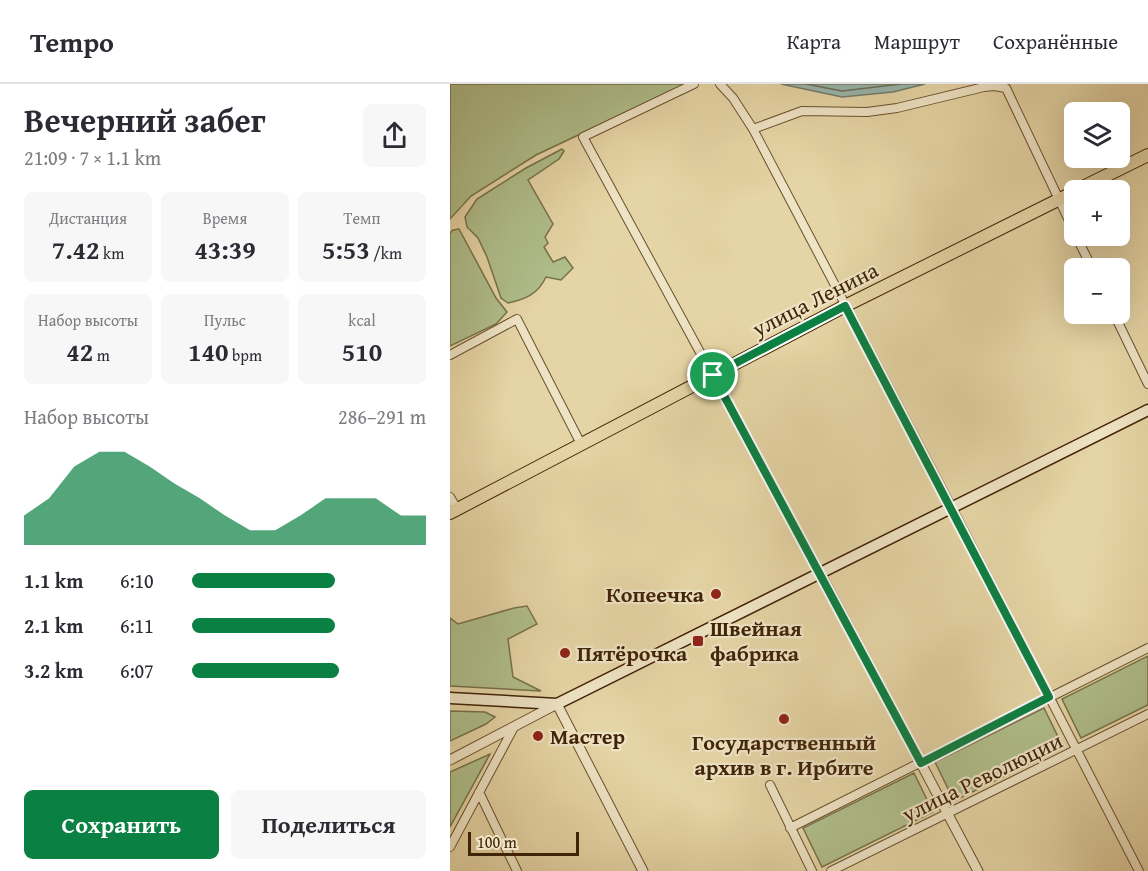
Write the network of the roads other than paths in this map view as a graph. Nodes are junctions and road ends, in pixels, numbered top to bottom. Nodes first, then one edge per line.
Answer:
1 (694, 84) edge
2 (720, 84) edge
3 (753, 129) junction
4 (1148, 155) edge
5 (1098, 180) edge
6 (1064, 197) edge
7 (1059, 200) junction
8 (1064, 210) edge
9 (845, 306) junction
10 (1119, 324) edge
11 (450, 355) edge
12 (713, 375) junction
13 (1148, 384) edge
14 (1148, 410) edge
15 (581, 444) junction
16 (450, 497) edge
17 (952, 507) junction
18 (454, 511) edge
19 (820, 573) junction
20 (1148, 648) edge
21 (1049, 697) junction
22 (450, 698) edge
23 (557, 704) junction
24 (1148, 714) edge
25 (514, 727) junction
26 (1076, 751) junction
27 (450, 760) edge
28 (921, 763) junction
29 (770, 785) dead end
30 (479, 792) junction
31 (947, 812) junction
32 (790, 828) junction
33 (450, 847) edge
34 (517, 871) edge
35 (643, 871) edge
36 (812, 871) edge
37 (831, 871) edge
38 (978, 871) edge
39 (1138, 871) edge

1 - 12 street
2 - 3 street
3 - 7 street
3 - 9 street
4 - 5 main road, улица Ленина
6 - 7 main road, улица Ленина
7 - 8 street
7 - 9 main road, улица Ленина
9 - 12 main road, улица Ленина
9 - 17 street
10 - 13 street
11 - 15 street
12 - 15 main road, улица Ленина
12 - 19 street
14 - 17 main road
15 - 18 main road, улица Ленина
16 - 18 street
17 - 19 main road
17 - 21 street
19 - 23 main road
19 - 28 street
20 - 21 street, улица Революции
21 - 26 street
21 - 28 street, улица Революции
22 - 23 main road
23 - 25 street
23 - 35 street
24 - 26 street, улица Революции
25 - 27 street
25 - 30 street
26 - 31 street, улица Революции
26 - 39 street
28 - 31 street
28 - 32 street, улица Революции
29 - 32 street
30 - 33 street
30 - 34 street
31 - 37 street, улица Революции
31 - 38 street
32 - 36 street

